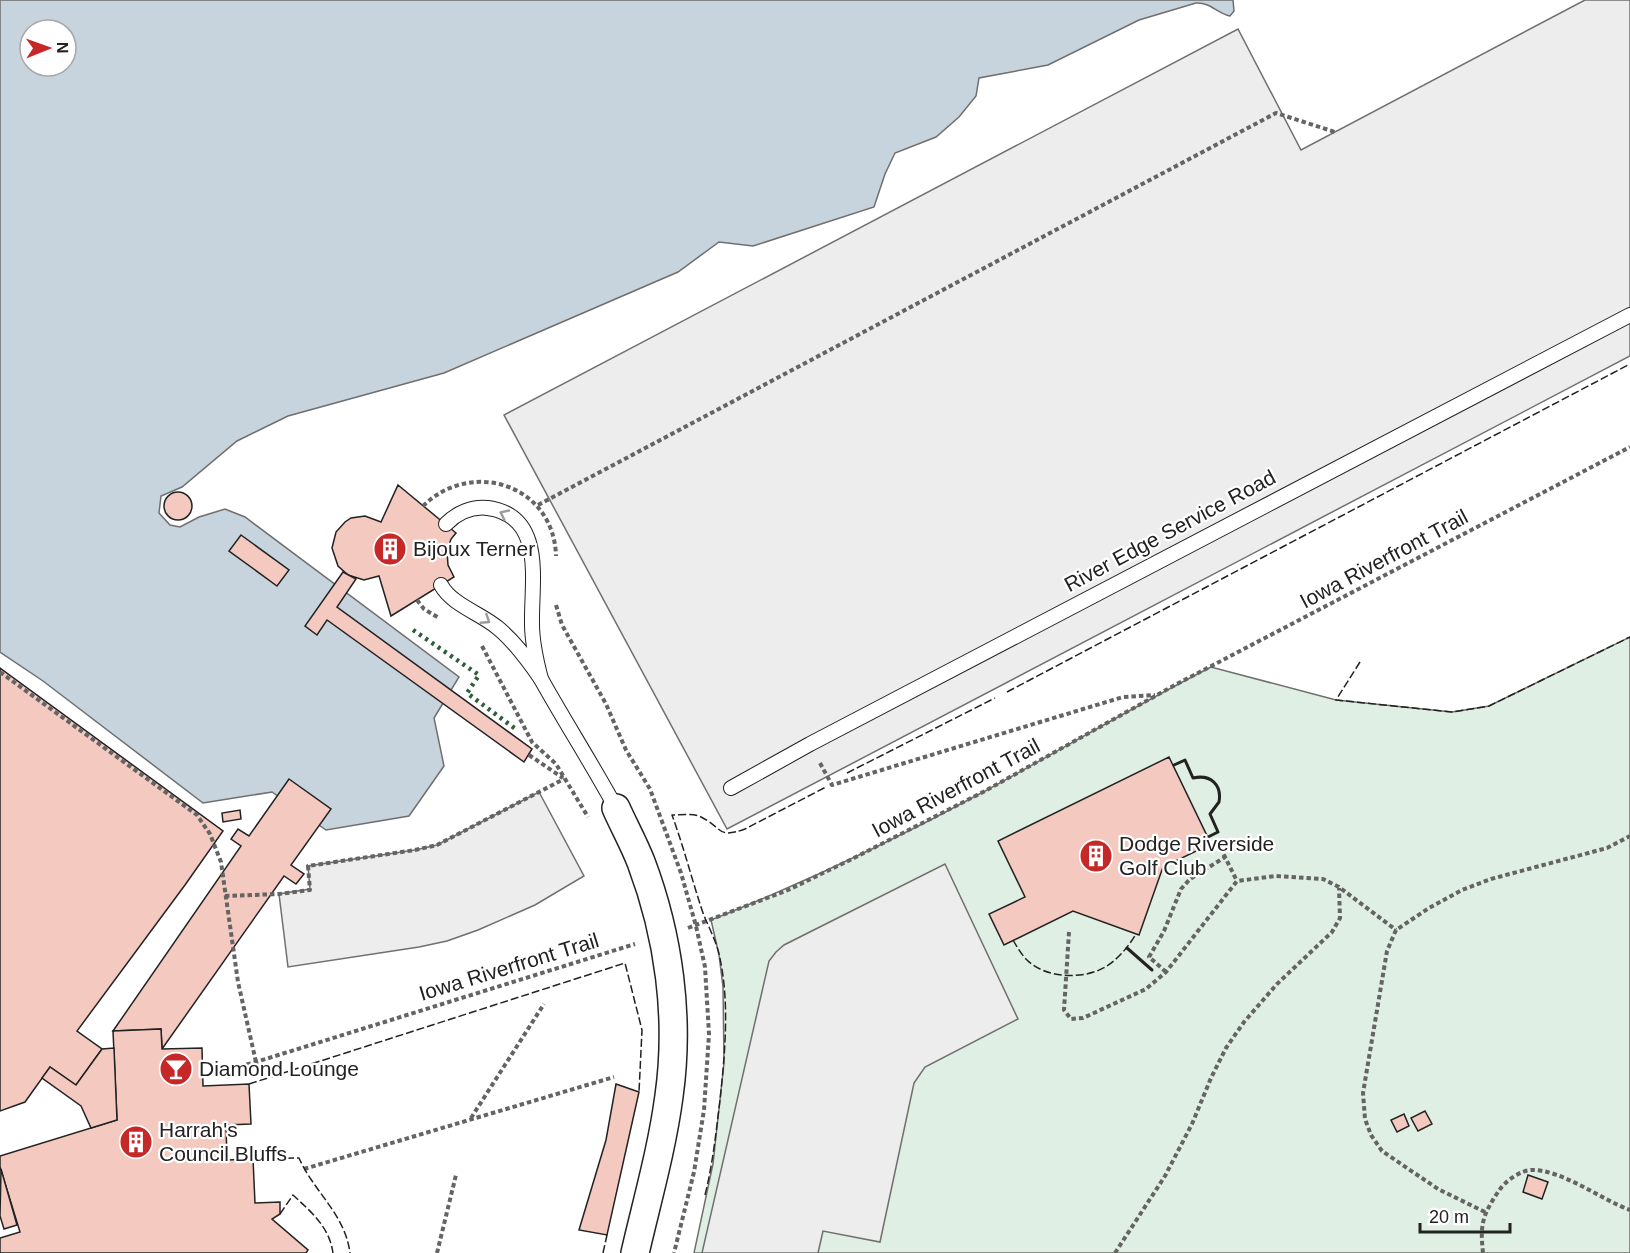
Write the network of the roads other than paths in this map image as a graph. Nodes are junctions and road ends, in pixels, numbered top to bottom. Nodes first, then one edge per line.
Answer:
1 (1630, 315) edge
2 (446, 524) dead end
3 (441, 585) dead end
4 (541, 679) junction
5 (731, 788) dead end
6 (616, 808) joint
7 (635, 1253) edge

1 - 5 lane, River Edge Service Road
4 -> 2 lane
3 -> 4 lane
4 - 6 lane
6 - 7 street

